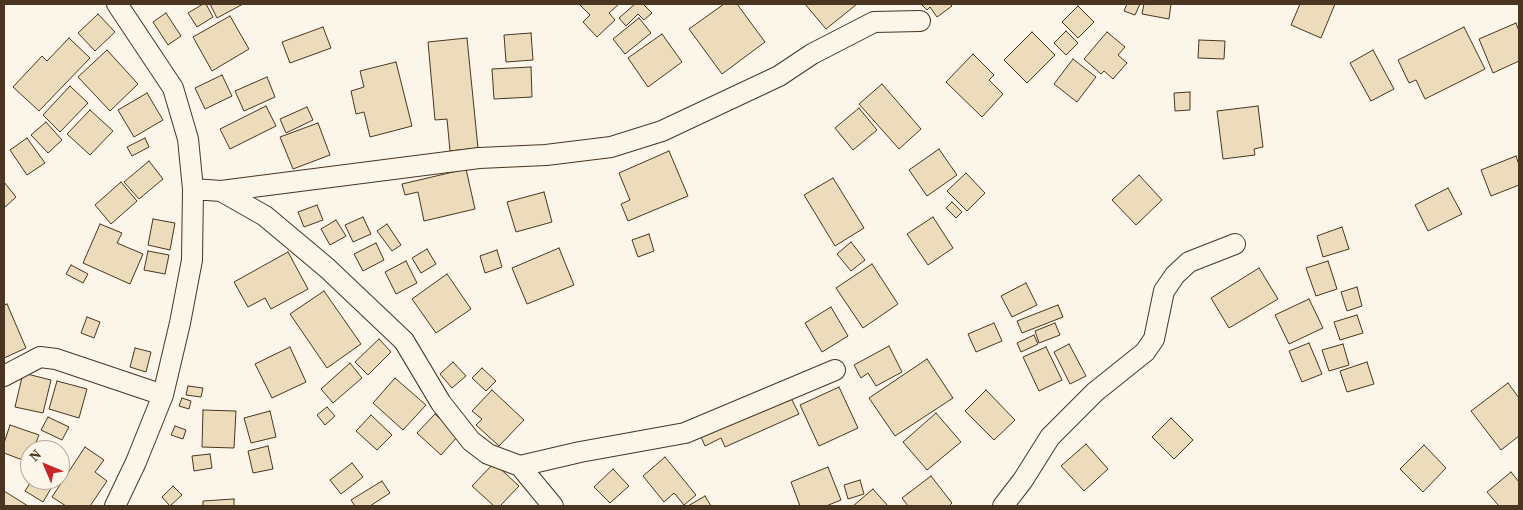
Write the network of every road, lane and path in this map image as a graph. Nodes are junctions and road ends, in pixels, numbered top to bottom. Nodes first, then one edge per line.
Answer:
1 (116, 4) edge
2 (920, 21) dead end
3 (193, 189) junction
4 (221, 191) junction
5 (1235, 244) dead end
6 (835, 370) dead end
7 (4, 376) edge
8 (163, 395) junction
9 (520, 466) junction
10 (115, 506) edge
11 (553, 506) edge
12 (1003, 506) edge

1 - 3 street
2 - 4 street
3 - 4 street
3 - 8 street
4 - 9 street
5 - 12 street
6 - 9 street
7 - 8 street
8 - 10 street
9 - 11 street

